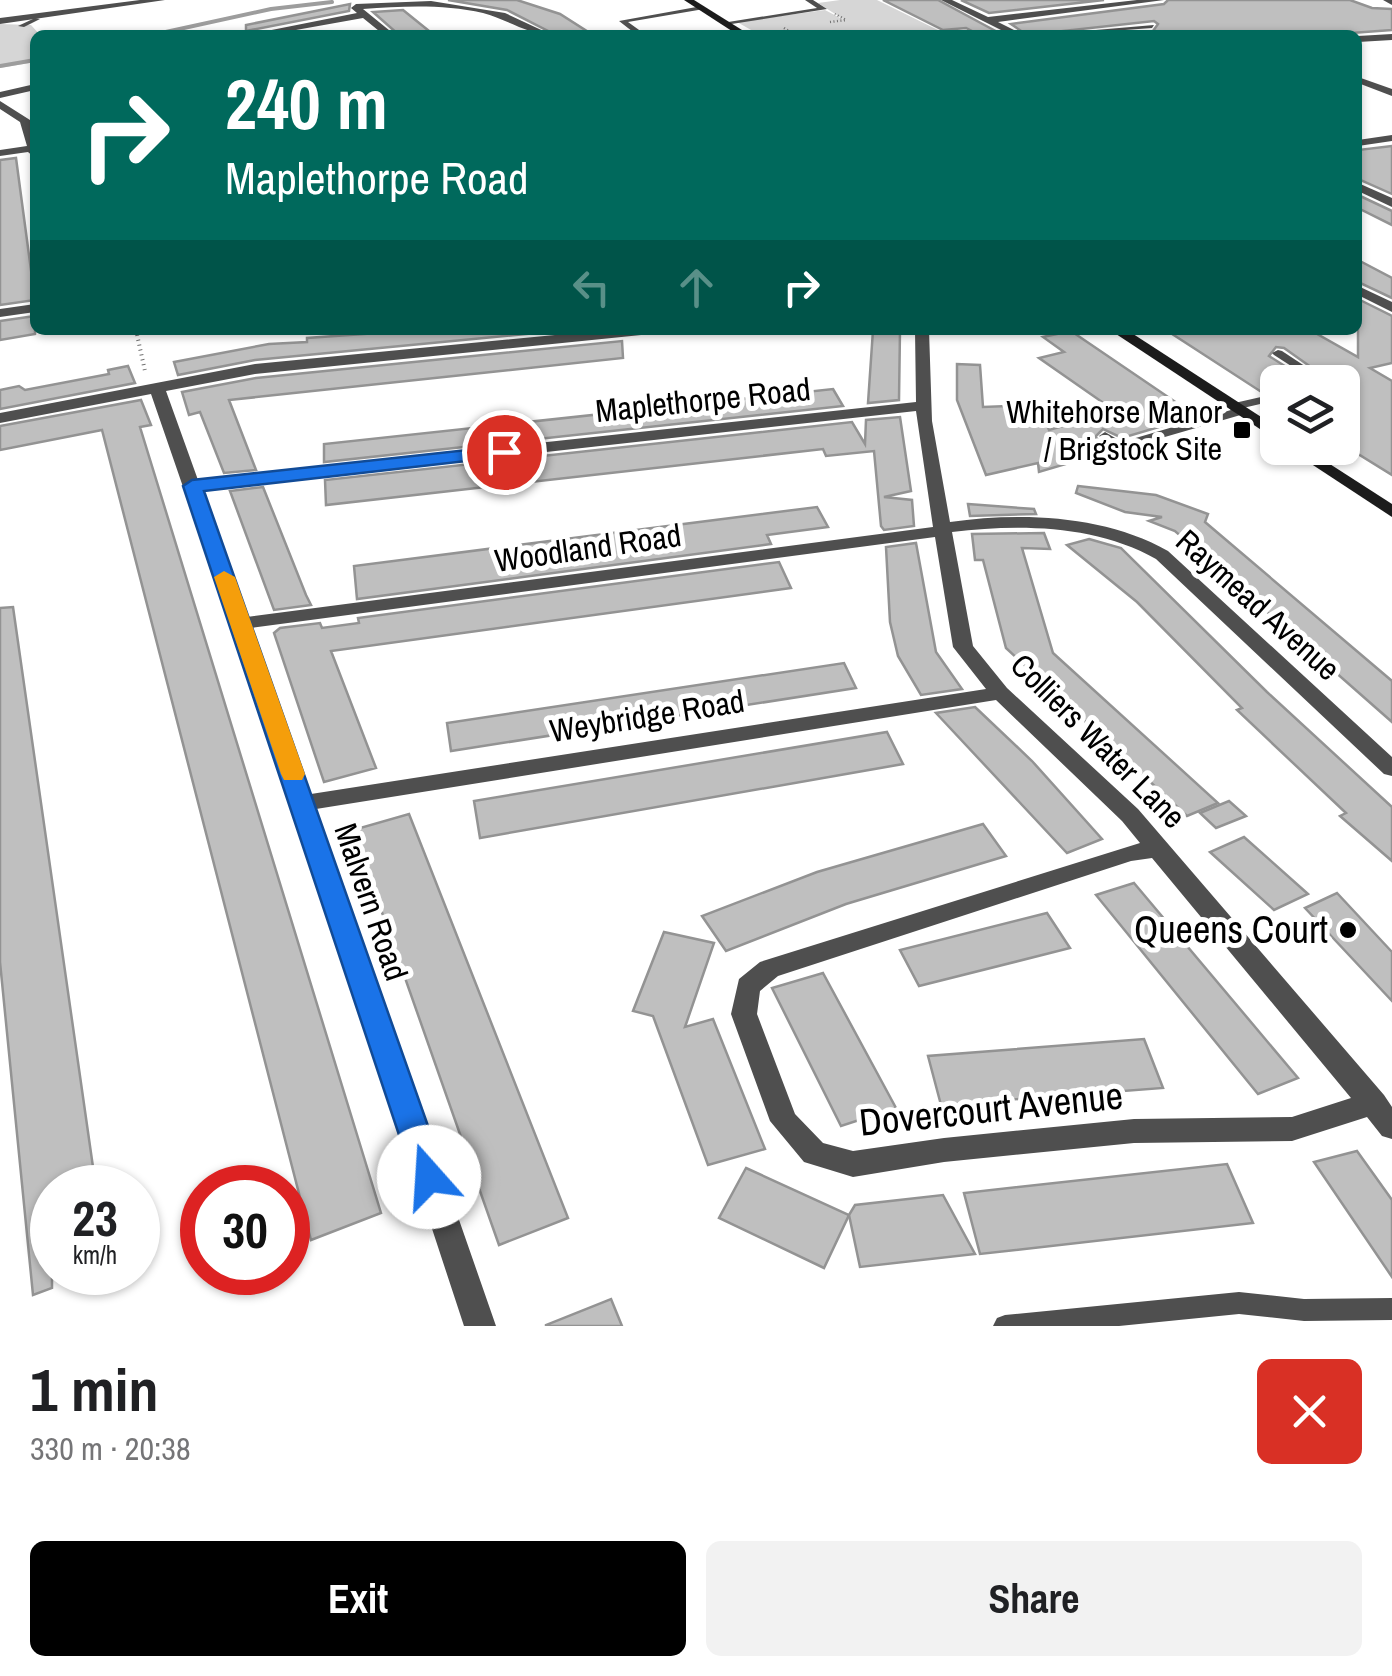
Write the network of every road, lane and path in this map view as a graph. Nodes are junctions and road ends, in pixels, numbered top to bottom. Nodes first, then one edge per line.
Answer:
1 (161, 0) edge
2 (346, 0) edge
3 (688, 0) edge
4 (808, 0) edge
5 (945, 0) edge
6 (1079, 0) edge
7 (1160, 0) edge
8 (702, 8) junction
9 (1100, 9) junction
10 (360, 11) junction
11 (987, 20) junction
12 (0, 21) edge
13 (726, 23) junction
14 (1152, 26) dead end
15 (274, 30) edge
16 (384, 30) edge
17 (539, 30) edge
18 (635, 30) edge
19 (736, 30) edge
20 (1008, 30) edge
21 (1112, 30) edge
22 (1362, 39) edge
23 (1392, 40) edge
24 (1362, 82) edge
25 (30, 88) edge
26 (1392, 94) edge
27 (0, 95) edge
28 (0, 104) edge
29 (30, 138) edge
30 (1392, 138) edge
31 (1362, 142) edge
32 (30, 152) edge
33 (0, 153) edge
34 (1362, 189) edge
35 (1392, 203) edge
36 (1362, 292) edge
37 (1392, 308) edge
38 (30, 309) edge
39 (0, 313) edge
40 (137, 335) edge
41 (599, 335) edge
42 (922, 335) edge
43 (1125, 335) edge
44 (1278, 353) dead end
45 (1297, 365) edge
46 (156, 388) junction
47 (1260, 402) edge
48 (922, 406) junction
49 (1237, 409) junction
50 (0, 418) edge
51 (1260, 424) edge
52 (1105, 436) dead end
53 (1322, 465) edge
54 (192, 486) junction
55 (1388, 505) edge
56 (943, 528) junction
57 (240, 624) junction
58 (1000, 693) junction
59 (1392, 769) edge
60 (303, 803) junction
61 (1158, 848) junction
62 (1374, 1103) junction
63 (1392, 1127) edge
64 (1392, 1309) edge
65 (480, 1326) edge
66 (1006, 1326) edge

1 - 12 street
2 - 10 street
3 - 8 main road
4 - 13 lane
5 - 11 street
6 - 9 street
7 - 9 street
8 - 13 main road
8 - 18 lane
9 - 11 street
10 - 15 street
10 - 16 street
10 - 17 street
11 - 20 street
13 - 19 main road
14 - 21 lane
22 - 23 street
24 - 26 street
25 - 27 street
28 - 29 street
30 - 31 street
32 - 33 street
34 - 35 street
36 - 37 street
38 - 39 street
40 - 46 path
41 - 46 street
42 - 48 street, Colliers Water Lane
43 - 49 main road
44 - 45 lane
46 - 50 street
46 - 54 street, Malvern Road
47 - 49 lane
48 - 54 street, Maplethorpe Road
48 - 56 street, Colliers Water Lane
49 - 51 main road
49 - 52 lane
53 - 55 main road
54 - 57 street, Malvern Road
56 - 57 street, Woodland Road
56 - 58 street, Colliers Water Lane
56 - 59 street, Raymead Avenue
57 - 60 street, Malvern Road
58 - 60 street, Weybridge Road
58 - 61 street, Colliers Water Lane
60 - 65 street, Malvern Road
61 - 62 street, Colliers Water Lane
61 - 62 street, Dovercourt Avenue
62 - 63 street, Colliers Water Lane
64 - 66 lane

